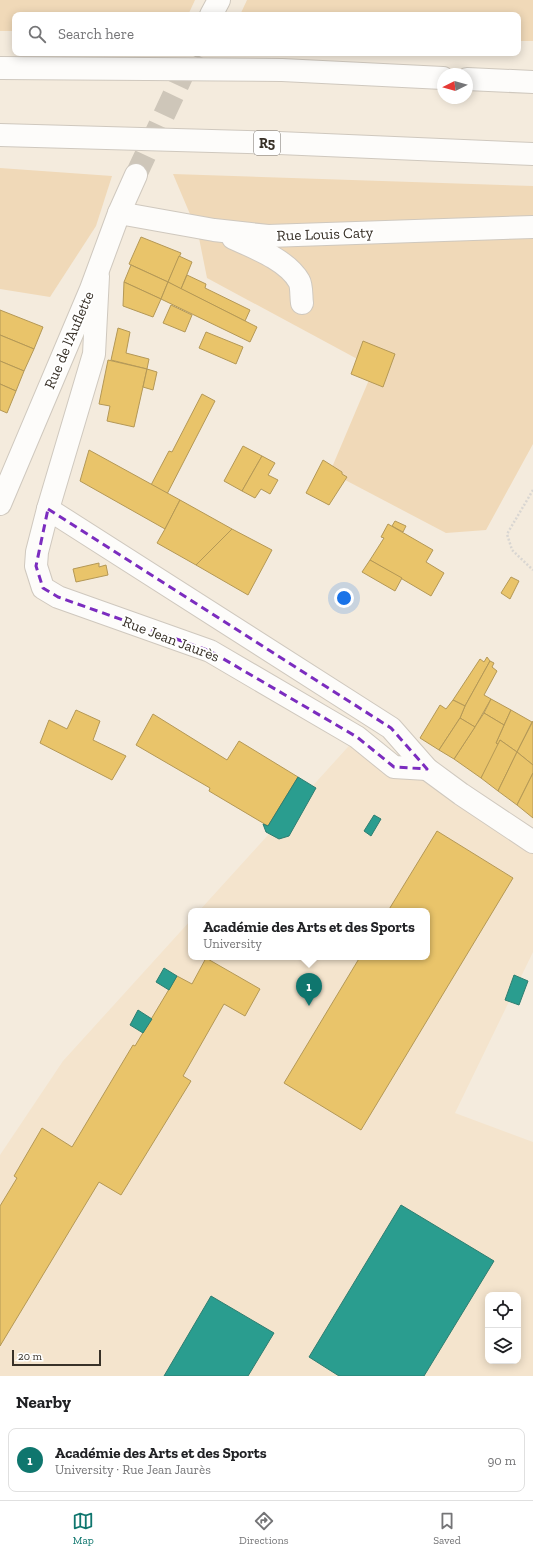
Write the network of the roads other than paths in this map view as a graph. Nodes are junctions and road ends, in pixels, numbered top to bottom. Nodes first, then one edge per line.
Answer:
1 (219, 0) edge
2 (213, 12) edge
3 (0, 68) edge
4 (437, 78) edge
5 (473, 79) edge
6 (533, 82) edge
7 (0, 135) edge
8 (533, 154) edge
9 (136, 175) tunnel mouth
10 (119, 212) junction
11 (533, 227) edge
12 (214, 230) junction
13 (98, 270) junction
14 (302, 303) dead end
15 (0, 504) edge
16 (48, 509) junction
17 (427, 769) junction
18 (533, 842) edge

1 - 2 main road
3 - 4 main road
5 - 6 main road
7 - 8 main road, R5
9 - 10 main road, Rue de l'Auflette
10 - 12 main road, Rue Louis Caty
10 - 13 main road, Rue de l'Auflette
11 - 12 main road, Rue Louis Caty
12 - 14 main road
13 - 15 main road, Rue de l'Auflette
13 - 16 main road, Rue Jean Jaurès
16 - 17 main road
16 - 17 main road, Rue Jean Jaurès
17 - 18 main road

